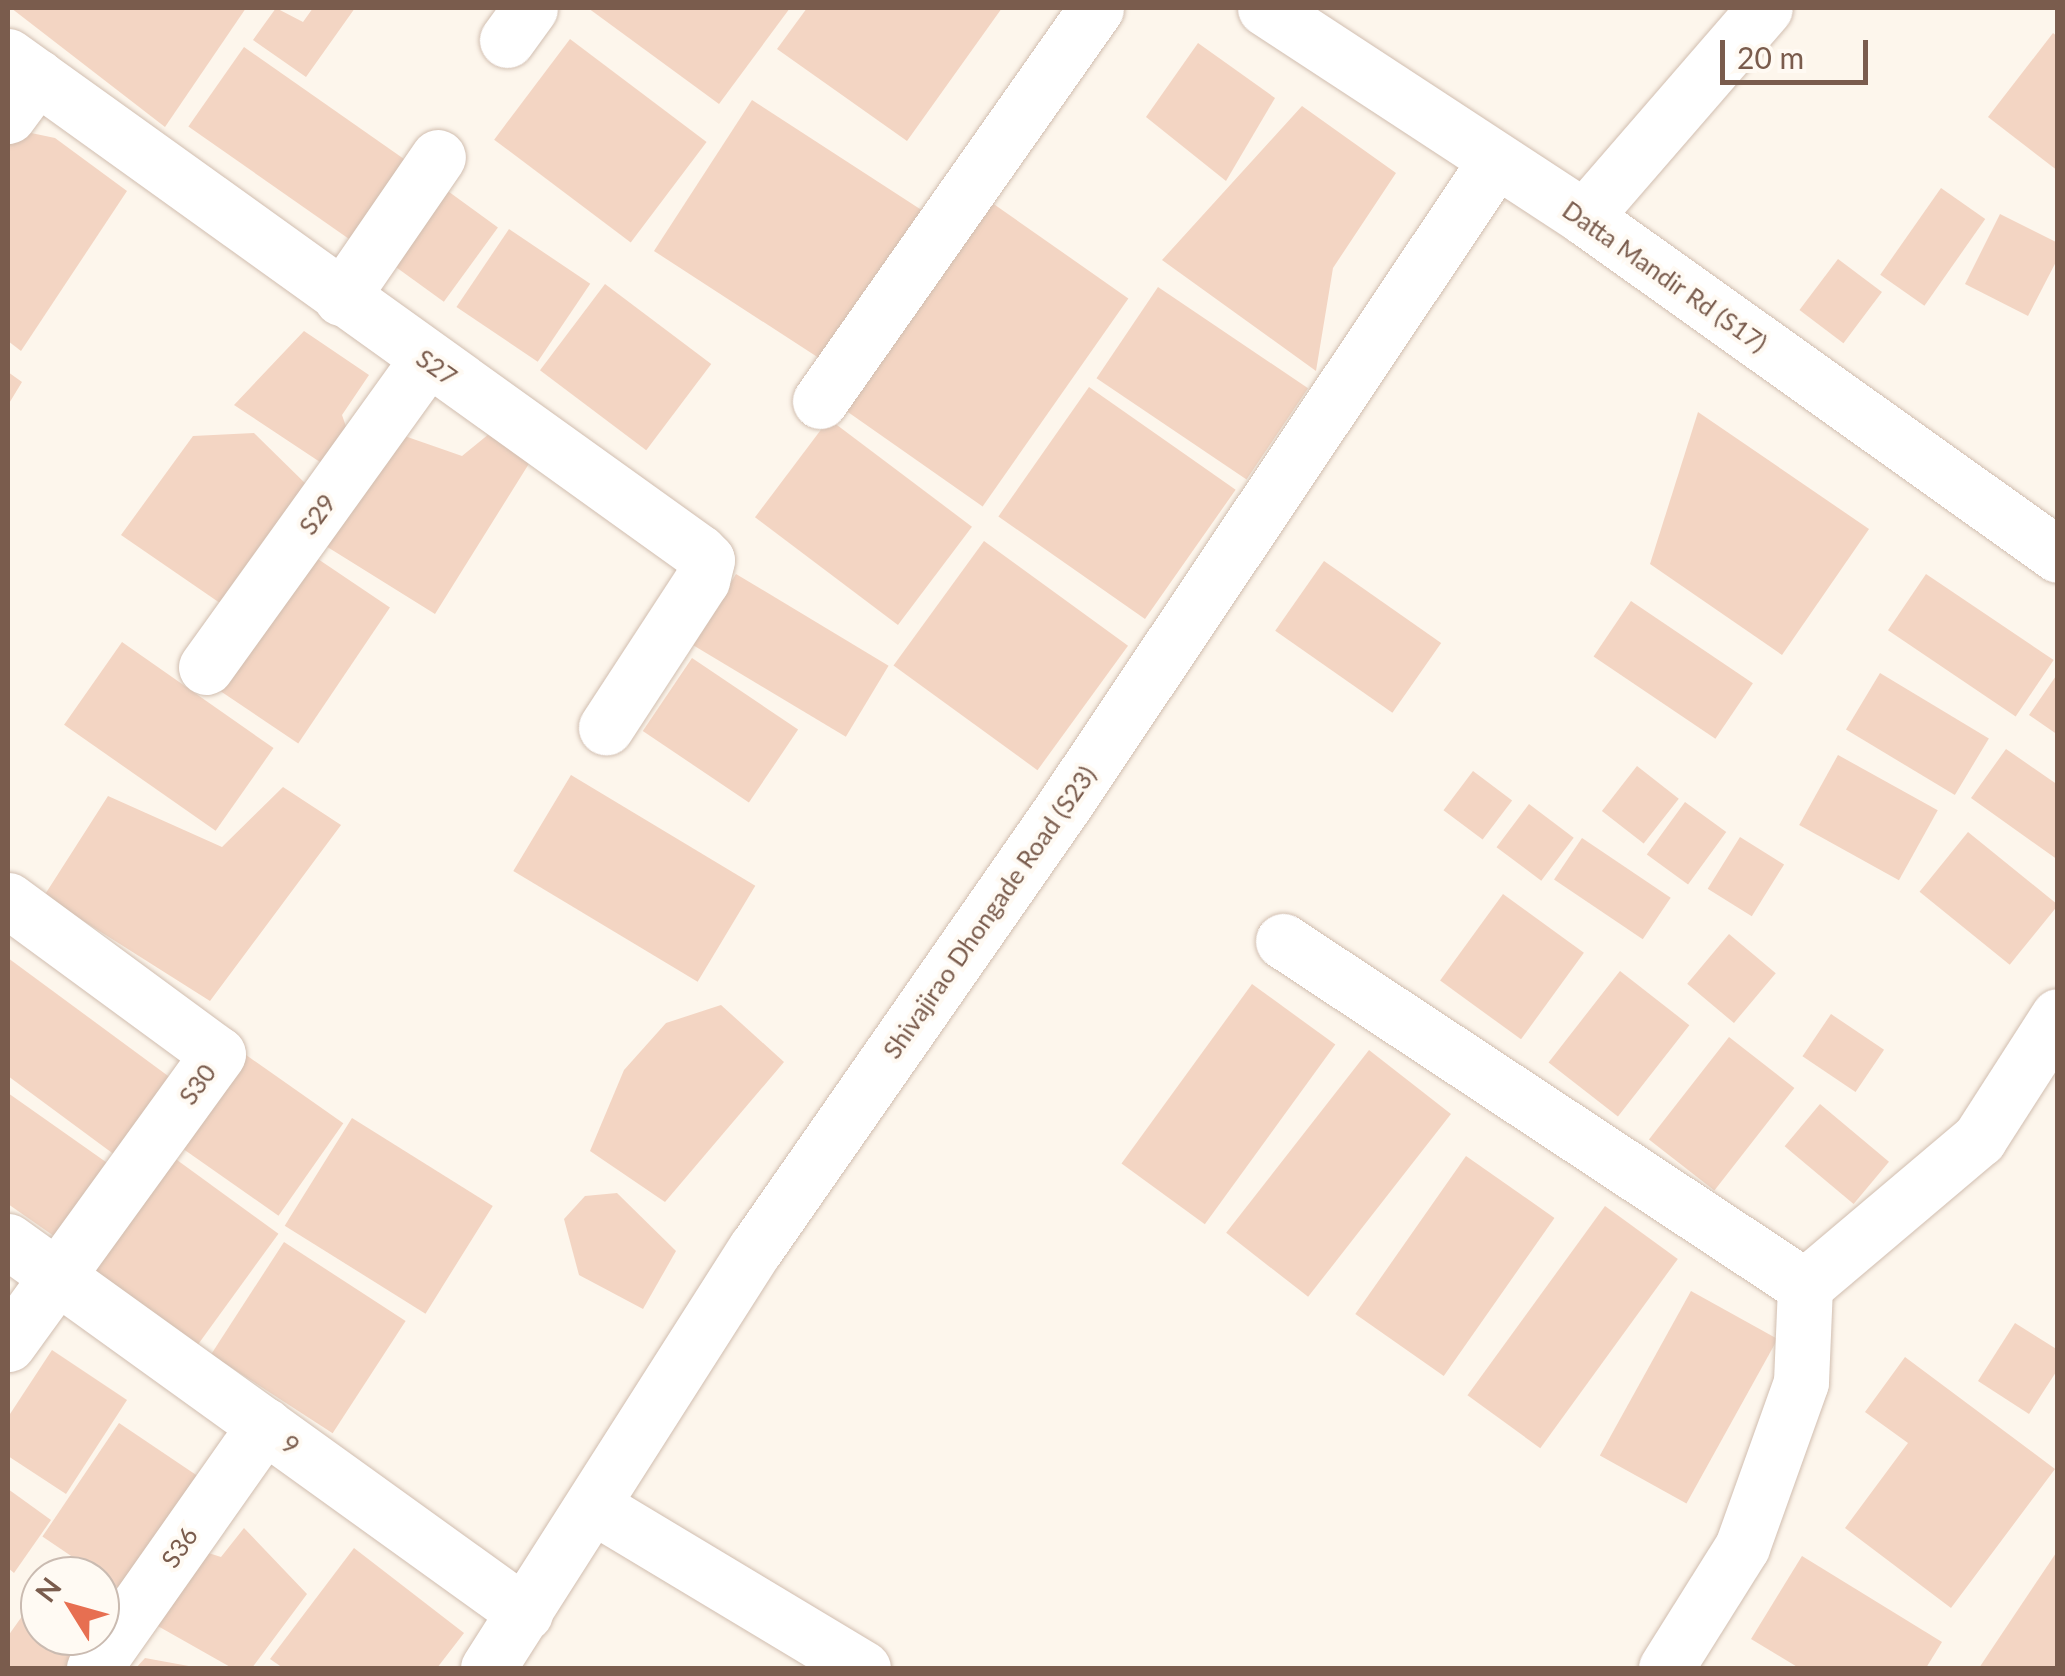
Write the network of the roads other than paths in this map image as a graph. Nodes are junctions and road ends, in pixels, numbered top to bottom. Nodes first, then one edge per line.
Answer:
1 (1096, 8) edge
2 (1265, 8) edge
3 (1764, 8) edge
4 (17, 83) edge
5 (438, 158) dead end
6 (1496, 160) junction
7 (1584, 217) junction
8 (340, 298) junction
9 (427, 360) junction
10 (820, 401) dead end
11 (2058, 555) edge
12 (206, 667) dead end
13 (606, 727) dead end
14 (8, 900) edge
15 (1283, 941) dead end
16 (2058, 1016) edge
17 (8, 1241) edge
18 (56, 1276) junction
19 (1805, 1286) junction
20 (8, 1344) edge
21 (264, 1425) junction
22 (593, 1506) junction
23 (525, 1614) junction
24 (94, 1668) edge
25 (488, 1668) edge
26 (864, 1668) edge
27 (1666, 1668) edge

1 - 10 street
2 - 6 street, Datta Mandir Rd (S17)
3 - 7 street
4 - 8 street, S27
5 - 8 street
6 - 7 street, Datta Mandir Rd (S17)
6 - 22 street, Shivajirao Dhongade Road (S23)
7 - 11 street, Datta Mandir Rd (S17)
8 - 9 street, S27
9 - 12 street, S29
9 - 13 street, S27
14 - 18 street, S30
15 - 19 street
16 - 19 street
17 - 18 street, 9
18 - 20 street
18 - 21 street, 9
19 - 27 street
21 - 23 street, 9
21 - 24 street, S36
22 - 23 street, Shivajirao Dhongade Road (S23)
22 - 26 street
23 - 25 street, Shivajirao Dhongade Road (S23)

